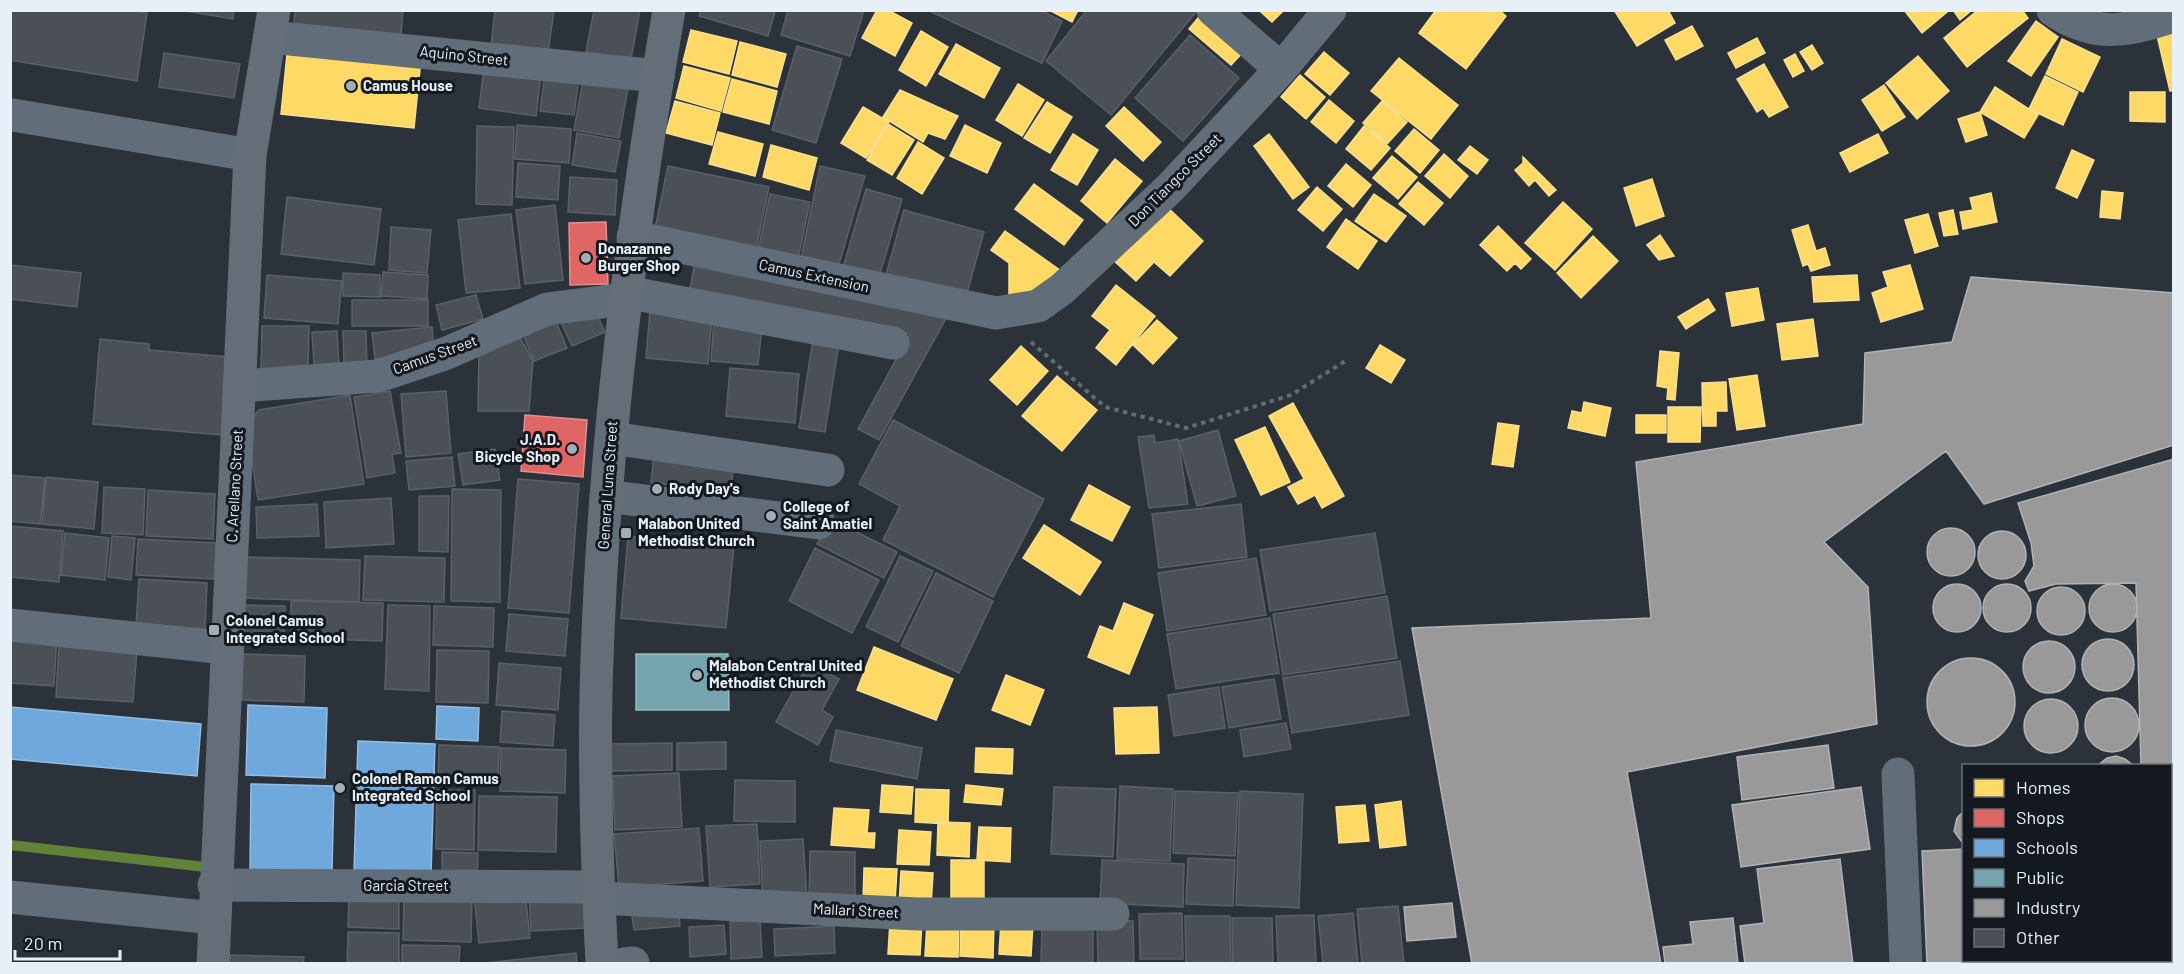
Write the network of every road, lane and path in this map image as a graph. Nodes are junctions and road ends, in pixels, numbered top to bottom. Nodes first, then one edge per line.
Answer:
1 (669, 10) edge
2 (1213, 10) edge
3 (1330, 10) edge
4 (2053, 10) edge
5 (2174, 16) edge
6 (272, 24) edge
7 (1281, 69) junction
8 (658, 76) junction
9 (13, 115) dead end
10 (250, 155) junction
11 (633, 237) junction
12 (625, 296) junction
13 (996, 313) junction
14 (892, 343) dead end
15 (1347, 360) dead end
16 (239, 386) junction
17 (612, 438) junction
18 (828, 470) dead end
19 (606, 496) junction
20 (819, 523) dead end
21 (10, 625) edge
22 (227, 648) junction
23 (1898, 774) dead end
24 (214, 885) junction
25 (599, 892) junction
26 (10, 897) edge
27 (1113, 914) dead end
28 (214, 918) junction
29 (213, 963) edge
30 (602, 963) edge
31 (624, 963) edge
32 (633, 963) edge
33 (1906, 963) edge

1 - 8 main road, General Luna Street
2 - 7 street
3 - 7 street, Don Tiangco Street
4 - 5 street
6 - 8 street, Aquino Street
6 - 10 main road, C. Arellano Street
7 - 13 street, Don Tiangco Street
8 - 11 main road, General Luna Street
9 - 10 street
10 - 16 main road, C. Arellano Street
11 - 12 main road, General Luna Street
11 - 13 street, Camus Extension
12 - 14 street, Camus Street
12 - 16 street, Camus Street
12 - 17 main road, General Luna Street
13 - 15 path
16 - 22 main road, C. Arellano Street
17 - 18 street
17 - 19 main road, General Luna Street
19 - 20 street
19 - 25 main road, General Luna Street
21 - 22 street
22 - 24 main road, C. Arellano Street
23 - 33 street
24 - 25 street, Garcia Street
24 - 28 main road, C. Arellano Street
25 - 27 street, Mallari Street
25 - 30 main road, General Luna Street
26 - 28 street
28 - 29 main road, C. Arellano Street
31 - 32 street

